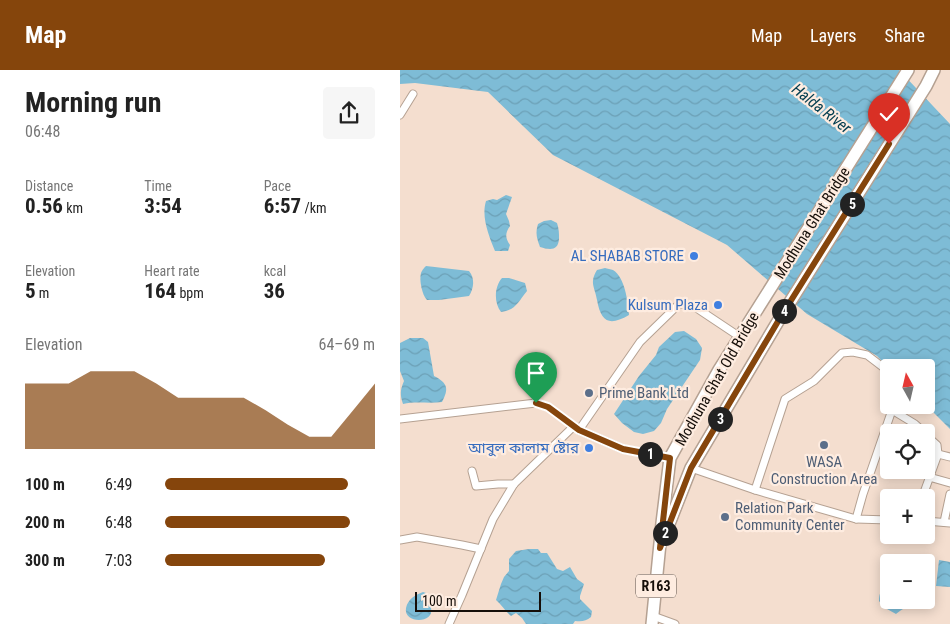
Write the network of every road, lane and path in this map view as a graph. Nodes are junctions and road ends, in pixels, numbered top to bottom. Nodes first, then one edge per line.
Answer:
1 (908, 70) edge
2 (934, 70) edge
3 (414, 94) dead end
4 (400, 115) edge
5 (764, 299) joint
6 (740, 337) junction
7 (880, 365) edge
8 (890, 414) edge
9 (901, 414) edge
10 (400, 419) edge
11 (915, 424) edge
12 (576, 428) junction
13 (935, 444) edge
14 (938, 454) junction
15 (950, 457) edge
16 (670, 458) junction
17 (935, 462) edge
18 (691, 468) junction
19 (472, 471) dead end
20 (935, 479) edge
21 (950, 483) edge
22 (514, 484) junction
23 (754, 490) junction
24 (950, 494) edge
25 (856, 518) junction
26 (880, 519) edge
27 (947, 522) edge
28 (400, 540) edge
29 (660, 548) junction
30 (481, 549) junction
31 (652, 620) edge
32 (449, 624) edge
33 (675, 624) edge

1 - 5 main road, Modhuna Ghat Bridge / R163
2 - 18 main road, Modhuna Ghat Bridge / R163
3 - 4 street
5 - 6 main road, Modhuna Ghat Old Bridge / R163
6 - 12 street
6 - 16 main road, Modhuna Ghat Old Bridge / R163
7 - 23 street
8 - 25 street
9 - 11 street
10 - 12 street
12 - 16 street
12 - 22 street
13 - 14 street
14 - 15 street
14 - 17 street
16 - 29 main road, Modhuna Ghat Old Bridge / R163
18 - 23 street
18 - 29 main road, Modhuna Ghat Bridge / R163
19 - 22 street
20 - 21 street
22 - 30 street
23 - 25 street
24 - 27 street
25 - 26 street
28 - 30 street
29 - 31 main road, R163
30 - 32 street
31 - 33 street

